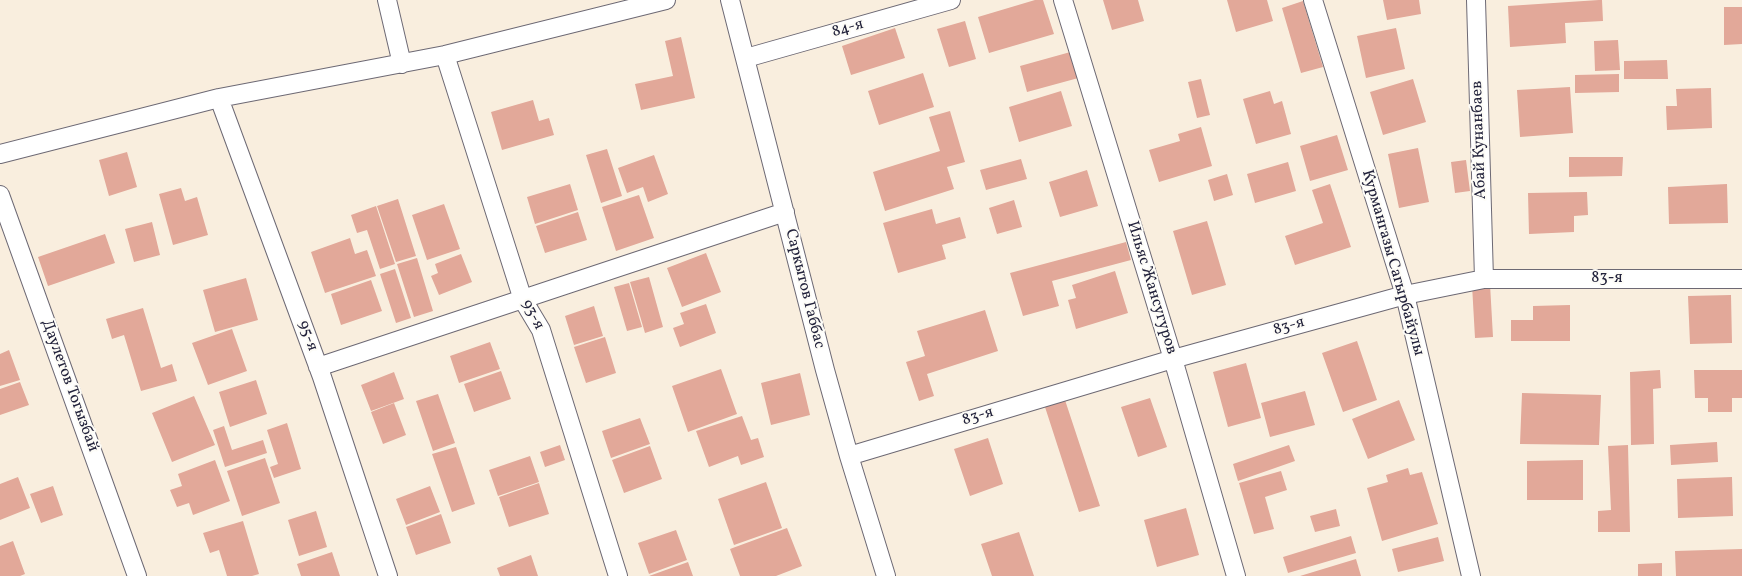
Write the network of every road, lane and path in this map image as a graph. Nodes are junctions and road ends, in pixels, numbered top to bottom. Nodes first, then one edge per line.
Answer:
1 (388, 0) edge
2 (666, 0) edge
3 (730, 0) edge
4 (951, 0) edge
5 (1063, 0) edge
6 (1313, 0) edge
7 (1476, 0) edge
8 (444, 55) junction
9 (746, 58) junction
10 (402, 64) junction
11 (219, 98) junction
12 (0, 154) edge
13 (0, 195) edge
14 (785, 212) junction
15 (1484, 279) junction
16 (1742, 279) edge
17 (1405, 294) junction
18 (523, 300) junction
19 (1173, 359) junction
20 (318, 367) junction
21 (849, 456) junction
22 (137, 576) edge
23 (388, 576) edge
24 (618, 576) edge
25 (886, 576) edge
26 (1236, 576) edge
27 (1470, 576) edge

1 - 10 street
2 - 8 street
3 - 9 street, Саркытов Габбас
4 - 9 street, 84-я
5 - 19 street, Ильяс Жансугуров
6 - 17 street, Курмангазы Сагырбайулы
7 - 15 street, Абай Кунанбаев
8 - 10 street
8 - 18 street, 93-я
9 - 14 street, Саркытов Габбас
10 - 11 street
11 - 12 street
11 - 20 street, 95-я
13 - 22 street, Даулетов Тогызбай
14 - 18 street
14 - 21 street, Саркытов Габбас
15 - 16 street, 83-я
15 - 17 street, 83-я
17 - 19 street, 83-я
17 - 27 street, Курмангазы Сагырбайулы
18 - 20 street
18 - 24 street, 93-я
19 - 21 street, 83-я
19 - 26 street, Ильяс Жансугуров
20 - 23 street, 95-я
21 - 25 street, Саркытов Габбас

